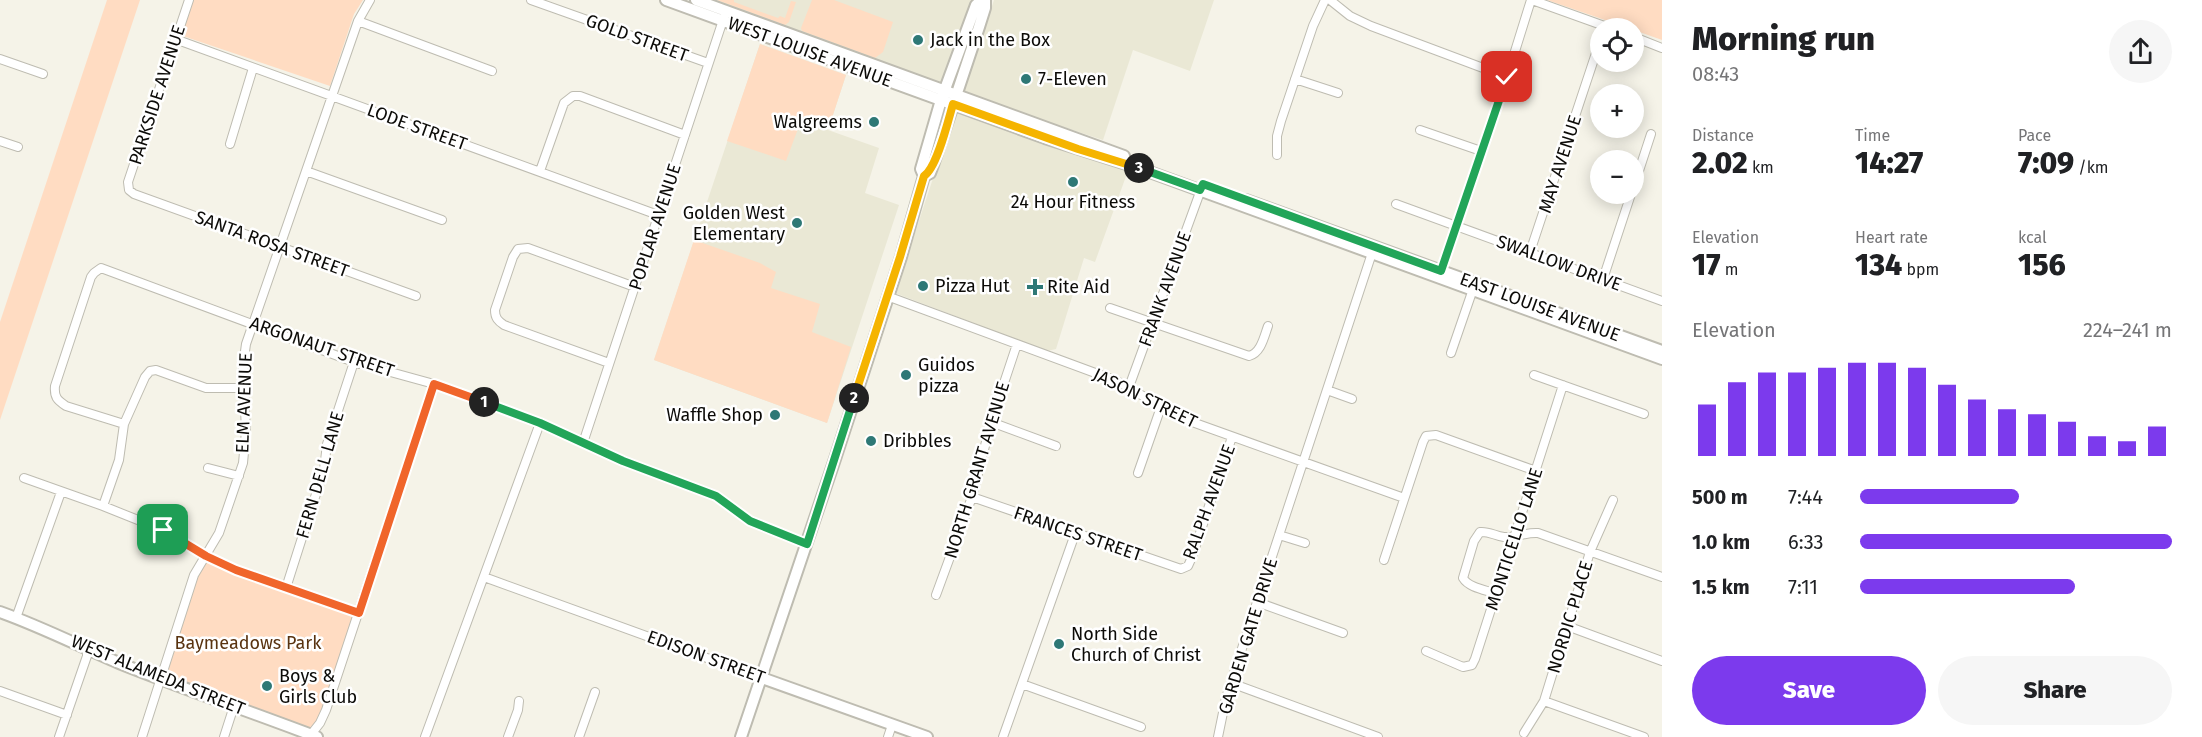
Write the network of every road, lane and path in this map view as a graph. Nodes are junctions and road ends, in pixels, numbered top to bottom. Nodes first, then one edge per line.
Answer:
1 (189, 0) edge
2 (370, 0) edge
3 (531, 0) edge
4 (666, 0) edge
5 (696, 0) edge
6 (983, 0) edge
7 (1328, 0) edge
8 (1532, 0) edge
9 (724, 16) junction
10 (358, 21) junction
11 (1590, 22) edge
12 (176, 39) junction
13 (1644, 41) edge
14 (1662, 48) edge
15 (0, 59) edge
16 (708, 63) junction
17 (253, 68) junction
18 (492, 70) dead end
19 (1590, 71) edge
20 (43, 74) dead end
21 (1507, 77) junction
22 (1295, 78) junction
23 (1338, 93) dead end
24 (943, 95) junction
25 (331, 96) junction
26 (955, 99) junction
27 (1420, 130) dead end
28 (1651, 134) dead end
29 (685, 135) junction
30 (0, 141) edge
31 (230, 144) dead end
32 (18, 147) dead end
33 (1481, 151) junction
34 (1277, 155) dead end
35 (1644, 155) edge
36 (306, 171) junction
37 (540, 171) junction
38 (924, 176) junction
39 (1202, 187) junction
40 (129, 189) joint
41 (1396, 204) dead end
42 (1628, 204) edge
43 (658, 215) junction
44 (442, 220) dead end
45 (1456, 225) junction
46 (281, 247) junction
47 (1373, 251) junction
48 (1530, 252) junction
49 (1441, 271) junction
50 (1603, 279) junction
51 (635, 288) junction
52 (1472, 292) junction
53 (416, 296) dead end
54 (887, 296) junction
55 (1662, 301) edge
56 (1110, 308) dead end
57 (254, 323) junction
58 (1153, 324) junction
59 (1268, 326) dead end
60 (1017, 344) junction
61 (1662, 351) edge
62 (1450, 353) dead end
63 (1662, 359) edge
64 (354, 362) junction
65 (609, 363) junction
66 (1534, 375) dead end
67 (434, 384) junction
68 (1563, 386) junction
69 (1128, 387) junction
70 (243, 388) junction
71 (1327, 390) junction
72 (1352, 399) dead end
73 (1161, 407) junction
74 (1644, 414) dead end
75 (991, 422) junction
76 (540, 423) junction
77 (124, 424) junction
78 (1232, 436) junction
79 (583, 443) junction
80 (1056, 446) dead end
81 (1303, 461) junction
82 (208, 468) dead end
83 (1536, 471) junction
84 (1138, 473) dead end
85 (239, 476) junction
86 (24, 478) dead end
87 (60, 492) junction
88 (972, 497) junction
89 (1404, 498) junction
90 (1614, 500) dead end
91 (103, 506) junction
92 (1075, 534) junction
93 (1279, 535) junction
94 (1514, 536) junction
95 (1305, 543) dead end
96 (807, 544) junction
97 (1590, 552) junction
98 (206, 556) junction
99 (1384, 560) dead end
100 (1185, 568) joint
101 (484, 577) junction
102 (1662, 577) edge
103 (286, 588) junction
104 (1497, 594) junction
105 (936, 595) dead end
106 (1257, 602) junction
107 (0, 612) edge
108 (359, 613) junction
109 (16, 618) junction
110 (1567, 626) junction
111 (1344, 633) dead end
112 (87, 647) junction
113 (1426, 651) dead end
114 (1662, 661) edge
115 (762, 678) junction
116 (160, 679) junction
117 (1022, 684) junction
118 (1231, 684) junction
119 (0, 690) edge
120 (595, 692) dead end
121 (1544, 700) junction
122 (519, 701) dead end
123 (234, 706) junction
124 (67, 715) junction
125 (892, 724) junction
126 (1141, 727) dead end
127 (1524, 734) dead end
128 (312, 736) edge
129 (59, 737) edge
130 (142, 737) edge
131 (224, 737) edge
132 (425, 737) edge
133 (508, 737) edge
134 (579, 737) edge
135 (741, 737) edge
136 (888, 737) edge
137 (927, 737) edge
138 (1003, 737) edge
139 (1218, 737) edge
140 (1378, 737) edge
141 (1644, 737) edge

1 - 12 street, PARKSIDE AVENUE
2 - 10 street, ELM AVENUE
3 - 16 street, GOLD STREET
4 - 9 street, WEST LOUISE AVENUE
5 - 9 street, WEST LOUISE AVENUE
6 - 24 street
6 - 26 street
7 - 21 street
7 - 22 street
8 - 11 street
8 - 21 street
9 - 16 street, POPLAR AVENUE
9 - 24 street, WEST LOUISE AVENUE
10 - 18 street
10 - 25 street, ELM AVENUE
12 - 17 street, LODE STREET
12 - 40 street, PARKSIDE AVENUE
13 - 14 street
15 - 20 street
16 - 29 street, POPLAR AVENUE
17 - 25 street, LODE STREET
17 - 31 street
19 - 48 street, MAY AVENUE
21 - 33 street
22 - 23 street
22 - 34 street
24 - 26 street, EAST LOUISE AVENUE
24 - 38 street
25 - 36 street, ELM AVENUE
25 - 37 street, LODE STREET
26 - 38 street
26 - 39 street, EAST LOUISE AVENUE
27 - 33 street
28 - 35 street
29 - 37 street
29 - 43 street, POPLAR AVENUE
30 - 32 street
33 - 45 street
36 - 44 street
36 - 46 street, ELM AVENUE
37 - 43 street, LODE STREET
38 - 54 street
39 - 47 street, EAST LOUISE AVENUE
39 - 58 street, FRANK AVENUE
40 - 46 street, SANTA ROSA STREET
41 - 45 street, SWALLOW DRIVE
42 - 50 street
43 - 51 street, POPLAR AVENUE
45 - 48 street, SWALLOW DRIVE
45 - 49 street
46 - 53 street, SANTA ROSA STREET
46 - 57 street, ELM AVENUE
47 - 49 street, EAST LOUISE AVENUE
47 - 52 street, EAST LOUISE AVENUE
47 - 71 street, GARDEN GATE DRIVE
48 - 50 street, SWALLOW DRIVE
49 - 61 street, EAST LOUISE AVENUE
50 - 55 street, SWALLOW DRIVE
51 - 65 street, POPLAR AVENUE
51 - 65 street
52 - 62 street
52 - 63 street, EAST LOUISE AVENUE
54 - 60 street, JASON STREET
54 - 96 street
56 - 58 street
57 - 64 street, ARGONAUT STREET
57 - 70 street, ELM AVENUE
57 - 77 street, ARGONAUT STREET
58 - 59 street
58 - 69 street, FRANK AVENUE
60 - 69 street, JASON STREET
60 - 75 street, NORTH GRANT AVENUE
64 - 67 street, ARGONAUT STREET
64 - 103 street, FERN DELL LANE
65 - 79 street, POPLAR AVENUE
66 - 68 street
67 - 76 street, ARGONAUT STREET
67 - 108 street
68 - 74 street
68 - 83 street, MONTICELLO LANE
69 - 73 street, JASON STREET
70 - 77 street
70 - 85 street, ELM AVENUE
71 - 72 street
71 - 81 street, GARDEN GATE DRIVE
73 - 78 street, JASON STREET
73 - 84 street
75 - 80 street
75 - 88 street, NORTH GRANT AVENUE
76 - 79 street, ARGONAUT STREET
76 - 101 street
77 - 91 street
78 - 81 street, JASON STREET
78 - 100 street, RALPH AVENUE
79 - 96 street, ARGONAUT STREET
81 - 89 street, JASON STREET
81 - 93 street, GARDEN GATE DRIVE
82 - 85 street
83 - 89 street
83 - 94 street, MONTICELLO LANE
85 - 98 street, ELM AVENUE
86 - 87 street
87 - 91 street
87 - 109 street
88 - 92 street, FRANCES STREET
88 - 105 street, NORTH GRANT AVENUE
89 - 99 street
90 - 97 street, NORDIC PLACE
91 - 98 street
92 - 100 street, FRANCES STREET
92 - 117 street
93 - 95 street, GARDEN GATE DRIVE
93 - 106 street, GARDEN GATE DRIVE
94 - 97 street
94 - 104 street, MONTICELLO LANE
94 - 104 street
96 - 115 street
97 - 102 street
97 - 110 street, NORDIC PLACE
98 - 103 street
98 - 116 street, ELM AVENUE
101 - 115 street, EDISON STREET
101 - 132 street
103 - 108 street
104 - 113 street, MONTICELLO LANE
106 - 111 street
106 - 118 street, GARDEN GATE DRIVE
107 - 109 street, WEST ALAMEDA STREET
108 - 128 street
109 - 112 street, WEST ALAMEDA STREET
110 - 114 street
110 - 121 street, NORDIC PLACE
112 - 116 street, WEST ALAMEDA STREET
112 - 124 street
115 - 125 street, EDISON STREET
115 - 135 street
116 - 123 street, WEST ALAMEDA STREET
116 - 130 street, ELM AVENUE
117 - 126 street
117 - 138 street
118 - 139 street, GARDEN GATE DRIVE
118 - 140 street
119 - 124 street
120 - 134 street
121 - 127 street, NORDIC PLACE
121 - 141 street
122 - 133 street
123 - 128 street, WEST ALAMEDA STREET
123 - 131 street
124 - 129 street
125 - 136 street
125 - 137 street, EDISON STREET

